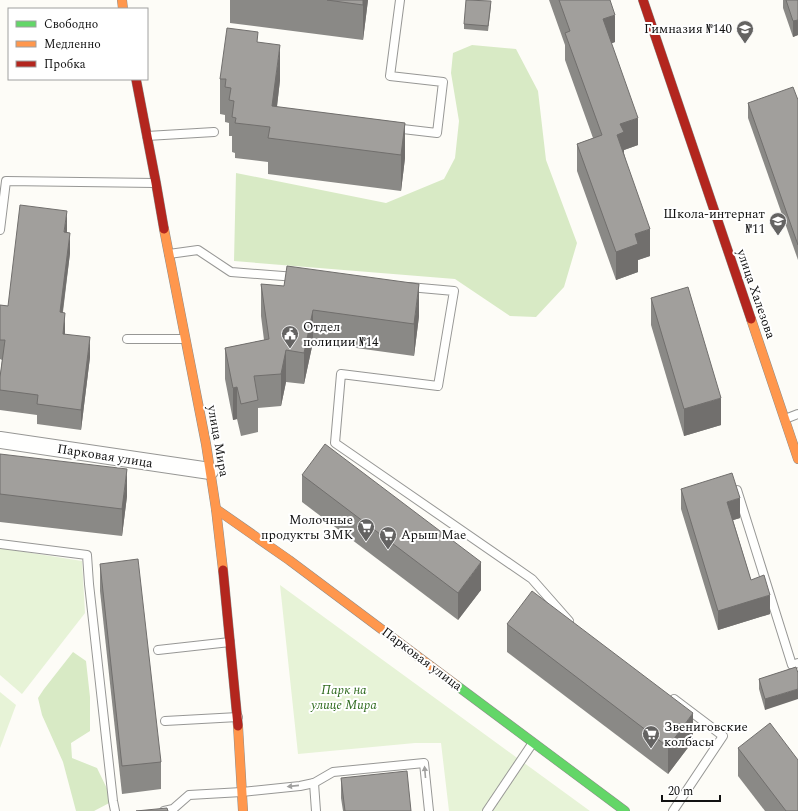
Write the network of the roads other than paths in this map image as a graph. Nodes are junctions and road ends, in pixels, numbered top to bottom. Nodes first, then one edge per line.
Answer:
1 (400, 0) edge
2 (643, 0) edge
3 (136, 80) edge
4 (383, 126) edge
5 (214, 132) dead end
6 (147, 136) junction
7 (156, 183) junction
8 (0, 230) edge
9 (168, 254) junction
10 (304, 278) edge
11 (399, 286) edge
12 (127, 339) dead end
13 (185, 339) junction
14 (798, 414) edge
15 (784, 419) junction
16 (0, 440) edge
17 (798, 459) edge
18 (210, 471) junction
19 (734, 481) edge
20 (216, 509) junction
21 (0, 544) edge
22 (573, 623) edge
23 (230, 642) junction
24 (158, 650) dead end
25 (798, 663) edge
26 (667, 694) edge
27 (238, 717) junction
28 (165, 720) dead end
29 (533, 742) junction
30 (314, 784) junction
31 (242, 792) junction
32 (115, 811) edge
33 (164, 811) edge
34 (244, 811) edge
35 (316, 811) edge
36 (428, 811) edge
37 (486, 811) edge
38 (626, 811) edge
39 (672, 811) edge

1 - 4 lane
2 - 15 street, улица Халезова
3 - 6 street, улица Мира
5 - 6 lane
6 - 7 street, улица Мира
7 - 8 lane
7 - 9 street, улица Мира
9 - 10 lane
9 - 13 street, улица Мира
11 - 22 lane
12 - 13 lane
13 - 18 street, улица Мира
14 - 15 lane
15 - 17 street, улица Халезова
16 - 18 street, Парковая улица
18 - 20 street, улица Мира
19 - 25 lane
20 - 23 street, улица Мира
20 - 29 street, Парковая улица
21 - 32 lane
23 - 24 lane
23 - 27 street, улица Мира
26 - 39 lane
27 - 28 lane
27 - 31 street, улица Мира
29 - 37 lane
29 - 38 street, Парковая улица
30 -> 31 lane
30 - 35 lane
36 -> 30 lane
31 - 33 lane
31 - 34 street, улица Мира

